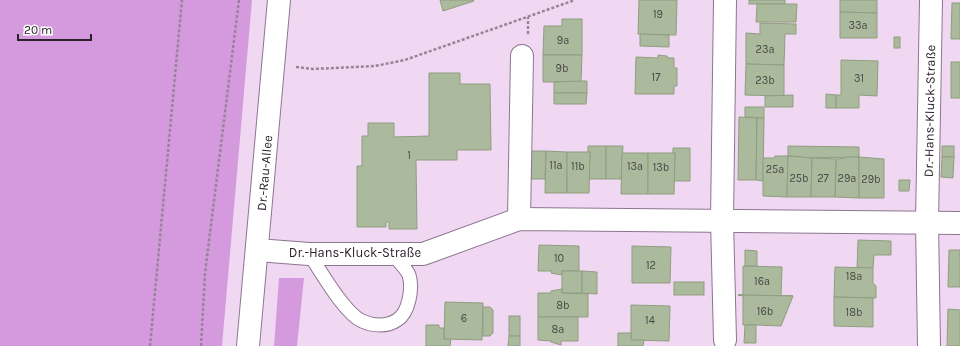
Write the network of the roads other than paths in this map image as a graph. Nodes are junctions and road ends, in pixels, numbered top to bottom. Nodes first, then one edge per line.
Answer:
1 (279, 0) edge
2 (725, 0) edge
3 (931, 0) edge
4 (522, 56) dead end
5 (519, 219) junction
6 (722, 220) junction
7 (928, 222) junction
8 (960, 222) edge
9 (257, 250) junction
10 (392, 253) junction
11 (309, 254) junction
12 (725, 340) dead end
13 (248, 346) edge
14 (928, 346) edge

1 - 9 street, Dr.-Rau-Allee
2 - 6 street
3 - 7 street, Dr.-Hans-Kluck-Straße
4 - 5 street
5 - 6 street, Dr.-Hans-Kluck-Straße
5 - 10 street, Dr.-Hans-Kluck-Straße
6 - 7 street, Dr.-Hans-Kluck-Straße
6 - 12 street
7 - 8 street, Dr.-Hans-Kluck-Straße
7 - 14 street, Dr.-Hans-Kluck-Straße
9 - 11 street, Dr.-Hans-Kluck-Straße
9 - 13 street, Dr.-Rau-Allee
10 - 11 street, Dr.-Hans-Kluck-Straße
10 - 11 lane

